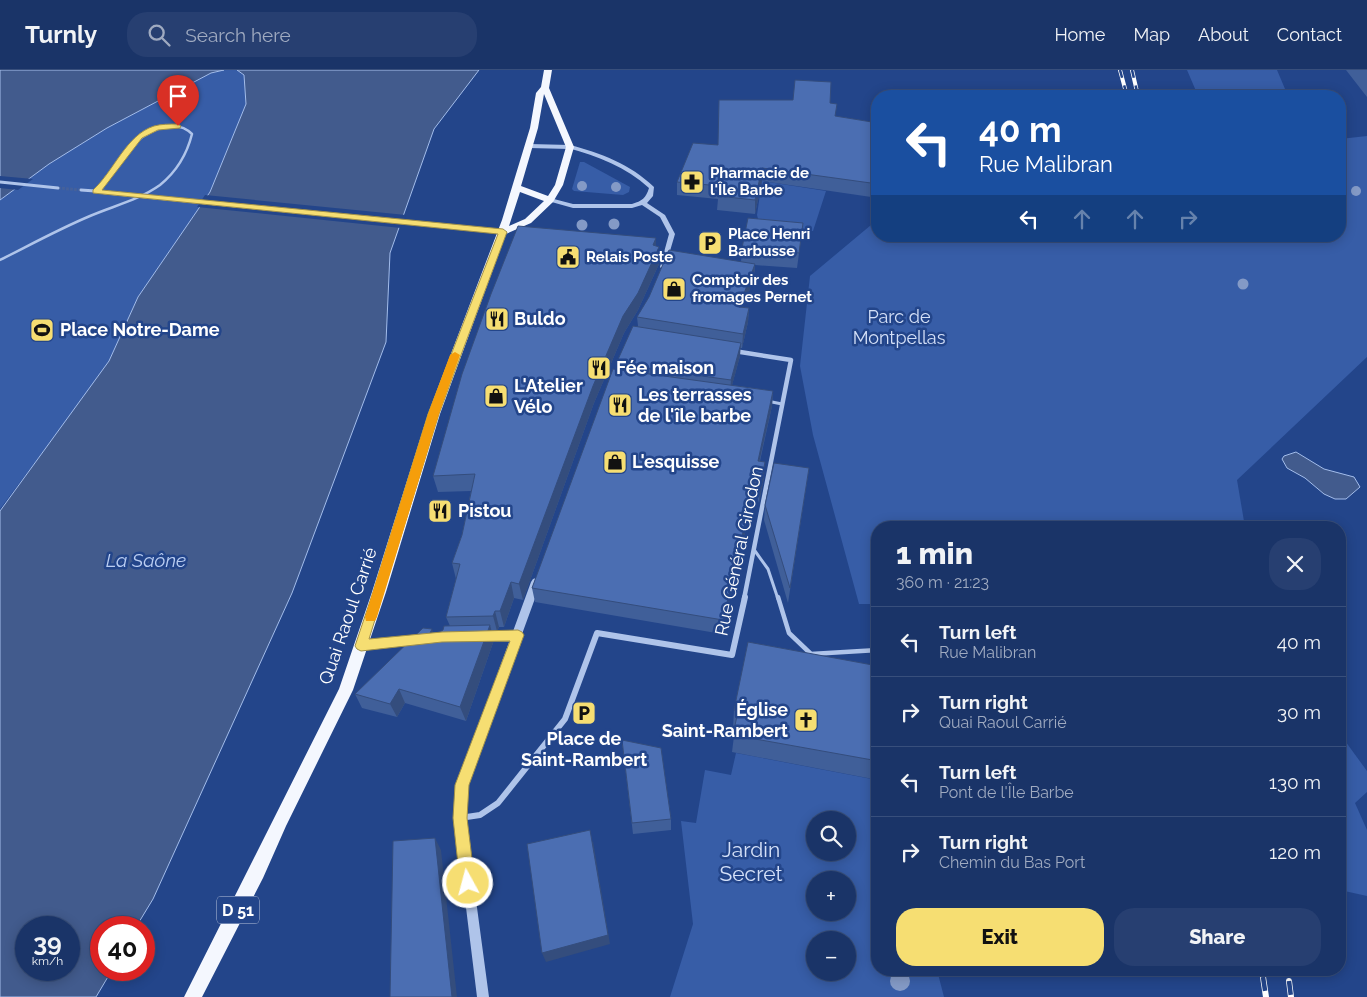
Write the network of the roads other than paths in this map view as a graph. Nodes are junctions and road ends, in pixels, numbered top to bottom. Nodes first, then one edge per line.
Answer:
1 (548, 70) edge
2 (545, 88) junction
3 (529, 146) junction
4 (570, 147) junction
5 (0, 182) edge
6 (58, 188) tunnel mouth
7 (518, 188) junction
8 (81, 190) tunnel mouth
9 (95, 191) junction
10 (550, 200) junction
11 (643, 203) junction
12 (503, 232) junction
13 (0, 260) edge
14 (660, 274) edge
15 (724, 349) edge
16 (763, 401) edge
17 (782, 404) junction
18 (755, 551) junction
19 (540, 571) edge
20 (518, 635) junction
21 (480, 636) edge
22 (423, 639) edge
23 (361, 646) junction
24 (871, 650) edge
25 (460, 818) junction
26 (194, 997) edge
27 (483, 997) edge

1 - 2 main road, Quai Raoul Carrié
2 - 3 main road, Quai Raoul Carrié
2 - 4 main road
3 - 4 street
3 - 7 main road, Quai Raoul Carrié
4 - 10 main road
4 - 11 street
5 - 6 street
7 - 10 main road
7 - 12 main road, Quai Raoul Carrié
8 - 9 street
9 - 12 street, bridge
9 - 13 lane
10 - 11 street
10 - 12 main road
11 - 14 street
12 - 23 main road, Quai Raoul Carrié / D 51
15 - 17 street, Rue Général Girodon
16 - 17 lane
17 - 18 street, Rue Général Girodon
18 - 24 lane
18 - 25 street, Rue Général Girodon
19 - 20 street
20 - 21 lane
20 - 25 street
22 - 23 lane
23 - 26 main road, Quai Raoul Carrié / D 51
25 - 27 street

